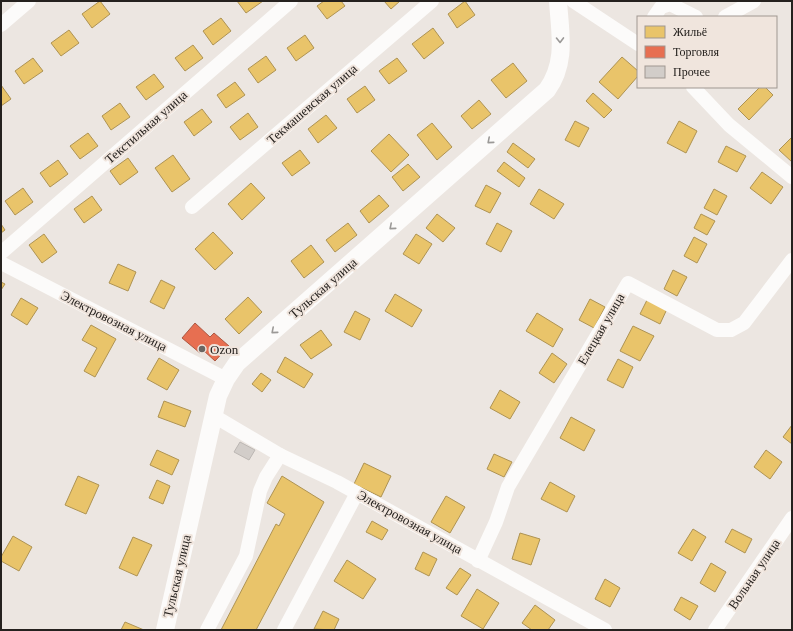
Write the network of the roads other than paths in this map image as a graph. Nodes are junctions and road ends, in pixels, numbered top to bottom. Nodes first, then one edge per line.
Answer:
1 (29, 1) edge
2 (291, 1) edge
3 (432, 1) edge
4 (558, 1) edge
5 (573, 1) edge
6 (754, 1) edge
7 (655, 16) edge
8 (694, 16) edge
9 (727, 16) edge
10 (1, 25) edge
11 (637, 43) edge
12 (694, 88) edge
13 (792, 177) edge
14 (192, 207) dead end
15 (1, 253) edge
16 (792, 260) edge
17 (1, 263) edge
18 (226, 379) junction
19 (214, 416) junction
20 (280, 454) junction
21 (357, 493) junction
22 (792, 518) edge
23 (478, 561) junction
24 (165, 630) edge
25 (207, 630) edge
26 (284, 630) edge
27 (605, 630) edge
28 (715, 630) edge

1 - 10 street
2 - 15 street, Текстильная улица
3 - 14 street, Текмашевская улица
4 -> 18 main road, Тульская улица
5 - 11 street
6 - 9 street
7 - 8 street
12 - 13 street
16 - 23 street, Елецкая улица
17 - 18 street, Электровозная улица
18 - 19 main road, Тульская улица
19 - 20 street, Электровозная улица
19 - 24 main road, Тульская улица
20 - 21 street, Электровозная улица
20 - 25 street
21 - 23 street, Электровозная улица
21 - 26 street
22 - 28 street, Вольная улица
23 - 27 street, Электровозная улица

